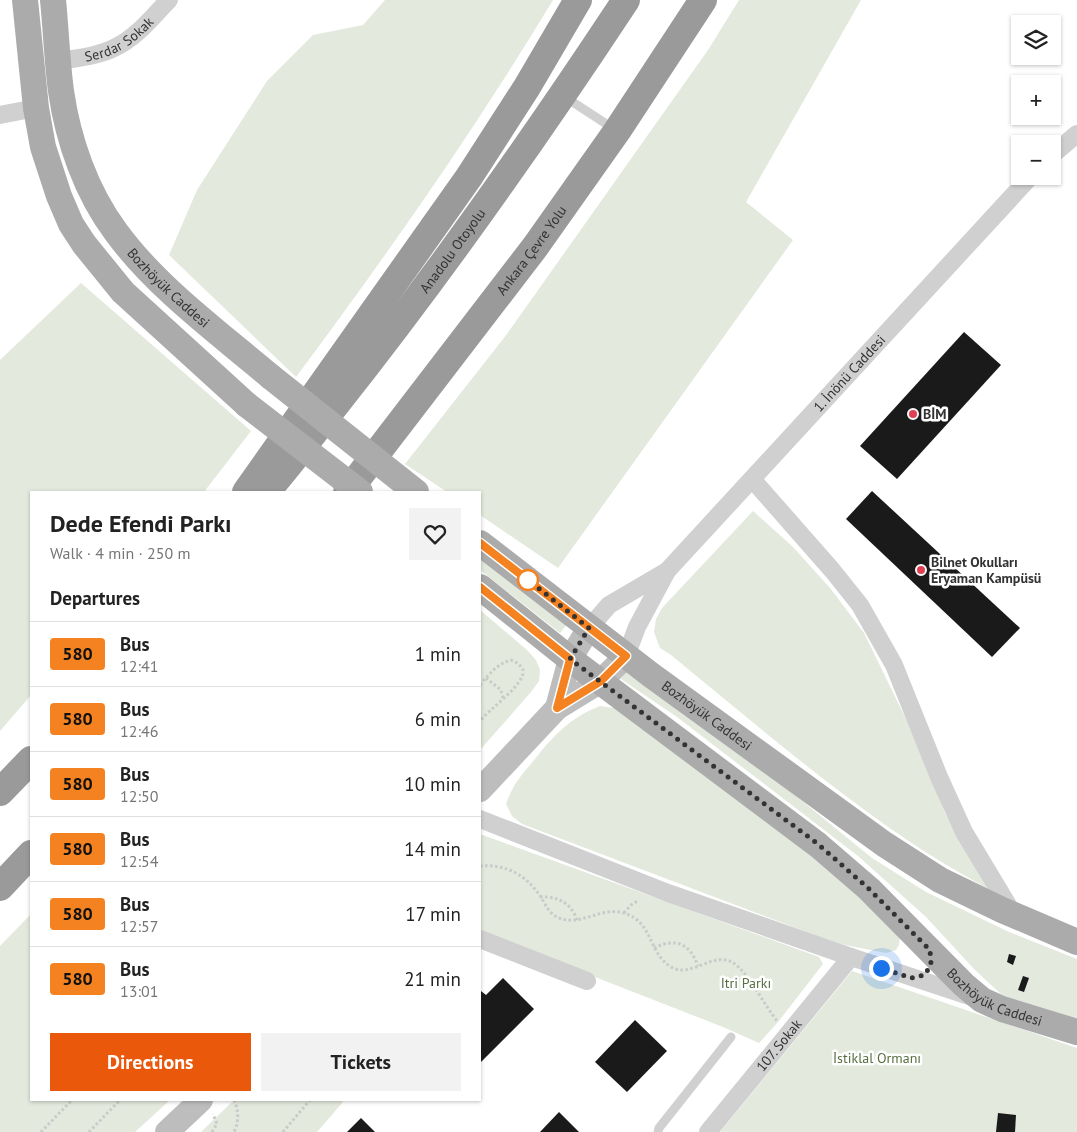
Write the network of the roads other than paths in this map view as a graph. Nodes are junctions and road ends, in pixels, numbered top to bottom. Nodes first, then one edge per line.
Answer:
1 (25, 0) edge
2 (53, 0) edge
3 (169, 0) edge
4 (578, 0) edge
5 (626, 0) edge
6 (703, 0) edge
7 (59, 61) junction
8 (563, 96) junction
9 (36, 108) junction
10 (0, 115) edge
11 (617, 131) junction
12 (1077, 134) edge
13 (1061, 147) edge
14 (1023, 185) edge
15 (752, 479) junction
16 (247, 491) edge
17 (267, 491) edge
18 (348, 491) edge
19 (359, 491) edge
20 (415, 491) edge
21 (481, 543) edge
22 (667, 572) junction
23 (481, 588) edge
24 (589, 628) junction
25 (626, 656) junction
26 (570, 659) junction
27 (601, 681) junction
28 (557, 708) junction
29 (30, 761) edge
30 (481, 789) edge
31 (0, 792) edge
32 (481, 819) edge
33 (30, 855) edge
34 (2, 886) edge
35 (1014, 915) junction
36 (481, 940) edge
37 (1077, 942) edge
38 (930, 950) junction
39 (851, 957) junction
40 (911, 978) junction
41 (587, 981) dead end
42 (982, 1000) junction
43 (1077, 1032) edge
44 (731, 1037) dead end
45 (200, 1101) edge
46 (167, 1132) edge
47 (658, 1132) edge
48 (708, 1132) edge

1 - 9 main road
2 - 7 main road, Bozhöyük Caddesi
3 - 7 street, Serdar Sokak
4 - 16 highway
5 - 8 highway, Anadolu Otoyolu
6 - 11 highway, Ankara Çevre Yolu
7 - 20 main road, Bozhöyük Caddesi, bridge
8 - 11 lane
8 - 17 highway, Anadolu Otoyolu
9 - 10 street
9 - 19 main road, bridge
11 - 18 highway, Ankara Çevre Yolu
12 - 13 street
14 - 15 street, 1. İnönü Caddesi
15 - 22 street, 1. İnönü Caddesi
15 - 35 street
21 - 24 main road, Bozhöyük Caddesi
22 - 24 street
22 - 25 street
23 - 26 main road, Bozhöyük Caddesi
24 - 25 main road, Bozhöyük Caddesi
24 - 26 street
25 - 27 street
25 - 35 main road, Bozhöyük Caddesi
26 - 27 main road, Bozhöyük Caddesi
26 - 28 street
27 - 28 street
27 - 38 main road, Bozhöyük Caddesi
28 - 30 street
29 - 31 highway
32 - 39 street
33 - 34 highway
35 - 37 main road, Bozhöyük Caddesi
36 - 41 street
38 - 40 street
38 - 42 main road, Bozhöyük Caddesi
39 - 40 street
39 - 48 street, 107. Sokak
40 - 42 street
42 - 43 main road, Bozhöyük Caddesi
44 - 47 lane
45 - 46 street

